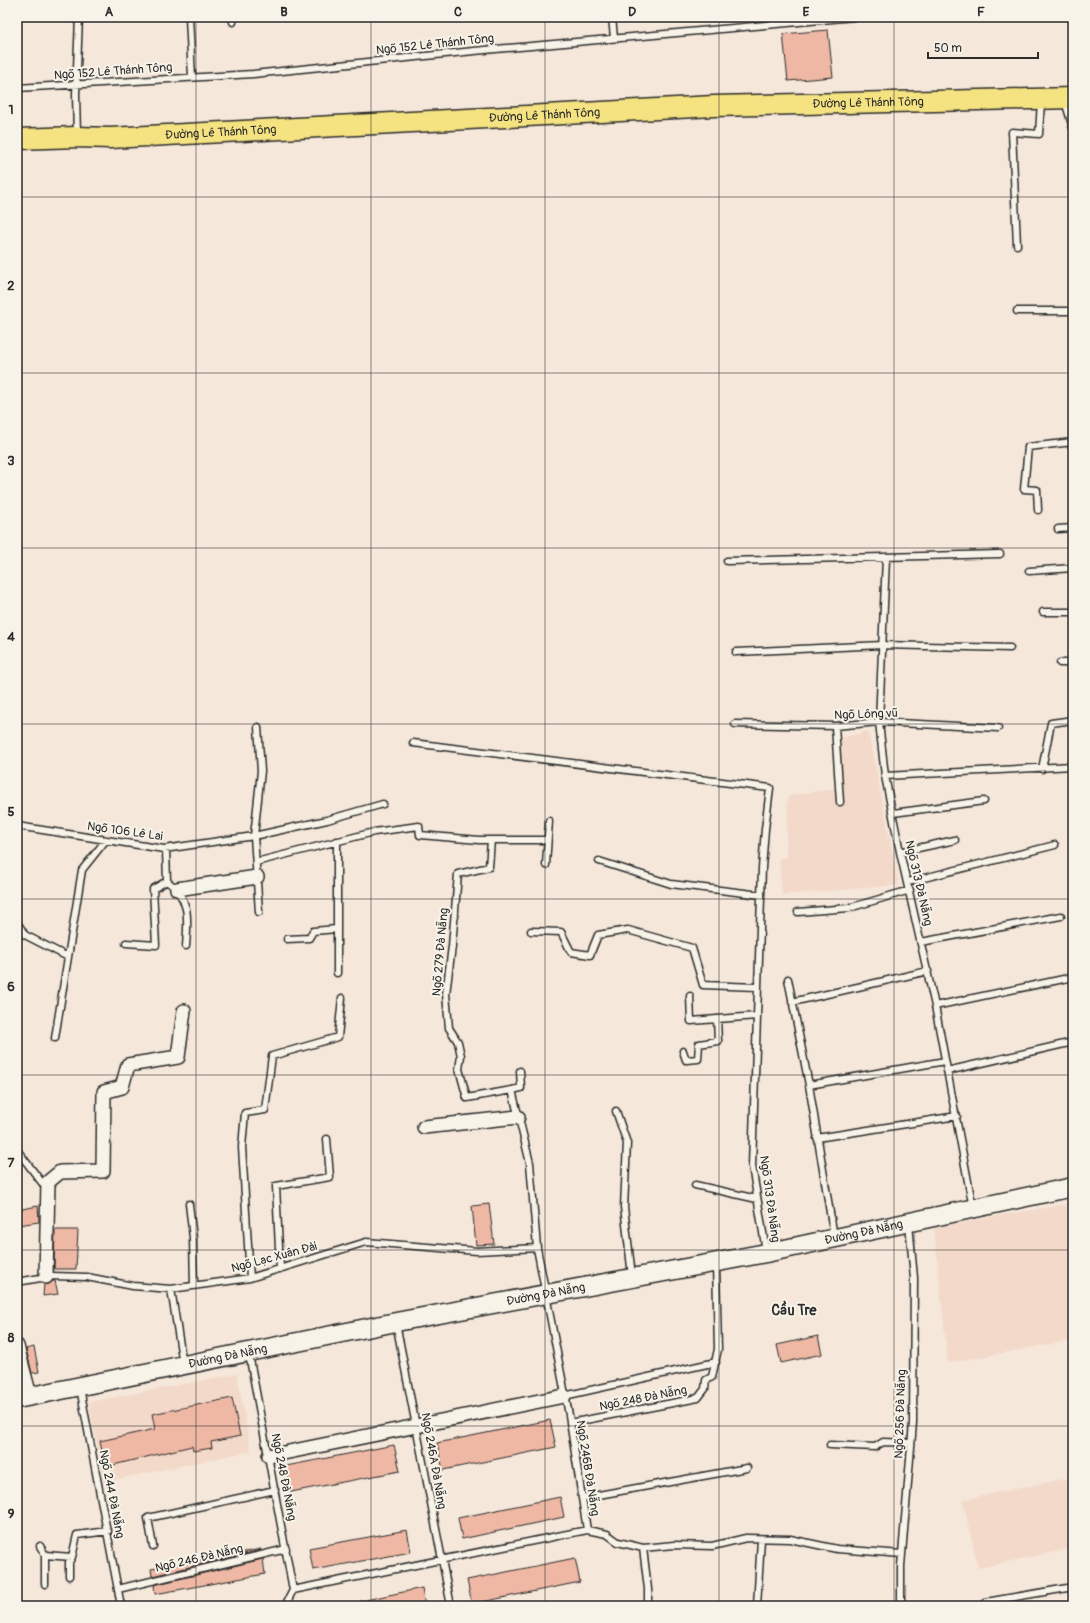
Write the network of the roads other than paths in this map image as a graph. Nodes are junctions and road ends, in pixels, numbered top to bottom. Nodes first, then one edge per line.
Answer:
1 (79, 17) edge
2 (189, 17) edge
3 (612, 17) edge
4 (855, 17) edge
5 (614, 38) junction
6 (192, 78) junction
7 (76, 85) junction
8 (17, 88) edge
9 (1068, 99) edge
10 (1041, 100) junction
11 (1073, 128) edge
12 (77, 137) junction
13 (17, 139) edge
14 (1017, 245) dead end
15 (1073, 310) edge
16 (1017, 311) dead end
17 (1073, 442) edge
18 (1038, 510) dead end
19 (1073, 528) edge
20 (1058, 529) dead end
21 (1000, 554) dead end
22 (886, 558) junction
23 (727, 561) dead end
24 (1073, 568) edge
25 (1030, 571) dead end
26 (1043, 612) dead end
27 (1073, 612) edge
28 (882, 645) junction
29 (1010, 648) dead end
30 (736, 652) dead end
31 (1060, 663) dead end
32 (1073, 663) edge
33 (1073, 720) edge
34 (879, 722) junction
35 (735, 724) dead end
36 (835, 726) junction
37 (258, 727) dead end
38 (998, 728) dead end
39 (413, 743) dead end
40 (1073, 766) edge
41 (1042, 769) junction
42 (885, 776) junction
43 (984, 800) dead end
44 (840, 802) dead end
45 (383, 804) dead end
46 (893, 813) junction
47 (550, 821) dead end
48 (17, 826) edge
49 (254, 836) junction
50 (106, 840) junction
51 (491, 840) junction
52 (547, 840) junction
53 (955, 840) dead end
54 (338, 841) junction
55 (1055, 845) dead end
56 (166, 848) junction
57 (900, 852) junction
58 (599, 861) dead end
59 (256, 862) junction
60 (546, 865) dead end
61 (257, 876) junction
62 (908, 882) junction
63 (172, 885) junction
64 (910, 890) junction
65 (761, 895) junction
66 (259, 912) dead end
67 (798, 912) dead end
68 (1061, 916) dead end
69 (17, 922) edge
70 (337, 929) junction
71 (531, 931) dead end
72 (287, 939) dead end
73 (921, 942) junction
74 (126, 943) dead end
75 (186, 946) dead end
76 (68, 958) junction
77 (928, 971) junction
78 (337, 972) dead end
79 (1073, 977) edge
80 (788, 979) dead end
81 (758, 987) junction
82 (690, 996) dead end
83 (342, 998) dead end
84 (792, 1002) junction
85 (935, 1006) junction
86 (184, 1010) dead end
87 (756, 1016) junction
88 (717, 1019) junction
89 (55, 1038) dead end
90 (1073, 1042) edge
91 (683, 1051) dead end
92 (945, 1061) junction
93 (520, 1071) dead end
94 (947, 1071) junction
95 (809, 1085) junction
96 (512, 1090) junction
97 (616, 1111) dead end
98 (957, 1116) junction
99 (518, 1117) junction
100 (424, 1127) dead end
101 (817, 1138) junction
102 (327, 1139) dead end
103 (17, 1150) edge
104 (695, 1186) dead end
105 (1073, 1187) edge
106 (48, 1190) junction
107 (757, 1199) junction
108 (189, 1204) dead end
109 (973, 1209) junction
110 (909, 1223) junction
111 (834, 1238) junction
112 (538, 1248) junction
113 (766, 1253) junction
114 (716, 1262) junction
115 (280, 1268) junction
116 (46, 1277) junction
117 (632, 1277) junction
118 (250, 1278) junction
119 (17, 1282) edge
120 (194, 1286) junction
121 (171, 1289) junction
122 (547, 1293) junction
123 (396, 1322) junction
124 (17, 1346) edge
125 (249, 1351) junction
126 (716, 1362) junction
127 (183, 1364) junction
128 (80, 1386) junction
129 (564, 1396) junction
130 (24, 1398) edge
131 (570, 1424) junction
132 (417, 1427) junction
133 (911, 1443) junction
134 (830, 1445) dead end
135 (269, 1456) junction
136 (747, 1468) dead end
137 (275, 1490) junction
138 (582, 1498) junction
139 (108, 1530) junction
140 (587, 1530) junction
141 (761, 1539) junction
142 (40, 1546) dead end
143 (153, 1546) dead end
144 (643, 1548) junction
145 (286, 1549) junction
146 (902, 1554) junction
147 (45, 1555) junction
148 (72, 1557) junction
149 (442, 1560) junction
150 (69, 1576) dead end
151 (45, 1584) dead end
152 (1073, 1587) edge
153 (118, 1589) junction
154 (293, 1590) junction
155 (450, 1605) edge
156 (121, 1606) edge
157 (285, 1606) edge
158 (648, 1606) edge
159 (757, 1606) edge
160 (901, 1606) edge
161 (986, 1606) edge

1 - 7 lane
2 - 6 lane
3 - 5 lane
4 - 5 lane, Ngõ 152 Lê Thánh Tông
5 - 6 lane, Ngõ 152 Lê Thánh Tông
6 - 7 lane, Ngõ 152 Lê Thánh Tông
7 - 8 lane, Ngõ 152 Lê Thánh Tông
7 - 12 lane
9 - 10 main road, Đường Lê Thánh Tông
9 - 11 lane
10 - 12 main road, Đường Lê Thánh Tông
10 - 14 lane
12 - 13 main road, Đường Lê Thánh Tông
15 - 16 lane
17 - 18 lane
19 - 20 lane
21 - 22 lane
22 - 23 lane
22 - 28 lane, Ngõ 313 Đà Nẵng
24 - 25 lane
26 - 27 lane
28 - 29 lane
28 - 30 lane
28 - 34 lane, Ngõ 313 Đà Nẵng
31 - 32 lane
33 - 41 lane
34 - 36 lane, Ngõ Lông vũ
34 - 38 lane, Ngõ Lông vũ
34 - 42 lane, Ngõ 313 Đà Nẵng
35 - 36 lane, Ngõ Lông vũ
36 - 44 lane
37 - 49 lane
39 - 65 lane, Ngõ 313 Đà Nẵng
40 - 41 lane
41 - 42 lane
42 - 46 lane, Ngõ 313 Đà Nẵng
43 - 46 lane
45 - 49 lane, Ngõ 106 Lê Lai
46 - 57 lane, Ngõ 313 Đà Nẵng
47 - 52 lane
48 - 50 lane, Ngõ 106 Lê Lai
49 - 56 lane, Ngõ 106 Lê Lai
49 - 59 lane
50 - 56 lane, Ngõ 106 Lê Lai
50 - 76 lane
51 - 52 lane
51 - 54 lane
51 - 96 lane, Ngõ 279 Đà Nẵng
52 - 60 lane
53 - 57 lane
54 - 59 lane
54 - 70 lane
55 - 62 lane
56 - 63 lane
57 - 62 lane, Ngõ 313 Đà Nẵng
58 - 65 lane
59 - 61 lane
61 - 63 street
61 - 66 lane
62 - 64 lane, Ngõ 313 Đà Nẵng
63 - 74 lane
63 - 75 lane
64 - 67 lane
64 - 73 lane, Ngõ 313 Đà Nẵng
65 - 81 lane, Ngõ 313 Đà Nẵng
68 - 73 lane
69 - 76 lane
70 - 72 lane
70 - 78 lane
71 - 81 lane
73 - 77 lane, Ngõ 313 Đà Nẵng
76 - 89 lane
77 - 84 lane
77 - 85 lane, Ngõ 313 Đà Nẵng
79 - 85 lane
80 - 84 lane
81 - 87 lane, Ngõ 313 Đà Nẵng
82 - 88 lane
83 - 118 lane
84 - 95 lane
85 - 92 lane, Ngõ 313 Đà Nẵng
86 - 106 street
87 - 88 lane
87 - 107 lane, Ngõ 313 Đà Nẵng
88 - 91 lane
90 - 94 lane
92 - 94 lane, Ngõ 313 Đà Nẵng
92 - 95 lane
93 - 96 lane
94 - 98 lane, Ngõ 313 Đà Nẵng
95 - 101 lane
96 - 99 lane
97 - 117 lane
98 - 101 lane
98 - 109 lane, Ngõ 313 Đà Nẵng
99 - 100 street
99 - 112 lane
101 - 111 lane
102 - 115 lane
103 - 106 lane
104 - 107 lane
105 - 109 main road, Đường Đà Nẵng
106 - 116 street
107 - 113 lane, Ngõ 313 Đà Nẵng
108 - 120 lane
109 - 110 main road, Đường Đà Nẵng
110 - 111 main road, Đường Đà Nẵng
110 - 133 lane, Ngõ 256 Đà Nẵng
111 - 113 main road, Đường Đà Nẵng
112 - 115 lane, Ngõ Lạc Xuân Đài
112 - 122 lane
113 - 114 main road, Đường Đà Nẵng
114 - 117 main road, Đường Đà Nẵng
114 - 126 lane, Ngõ 248 Đà Nẵng
115 - 118 lane, Ngõ Lạc Xuân Đài
116 - 119 lane, Ngõ Lạc Xuân Đài
116 - 121 lane, Ngõ Lạc Xuân Đài
117 - 122 main road, Đường Đà Nẵng
118 - 120 lane, Ngõ Lạc Xuân Đài
120 - 121 lane, Ngõ Lạc Xuân Đài
121 - 127 lane
122 - 123 main road, Đường Đà Nẵng
122 - 129 lane, Ngõ 246B Đà Nẵng
123 - 125 main road, Đường Đà Nẵng
123 - 132 lane, Ngõ 246A Đà Nẵng
124 - 130 street
125 - 127 main road, Đường Đà Nẵng
125 - 135 lane, Ngõ 248 Đà Nẵng
126 - 129 lane
126 - 131 lane, Ngõ 248 Đà Nẵng
127 - 128 main road, Đường Đà Nẵng
128 - 130 main road, Đường Đà Nẵng
128 - 139 lane, Ngõ 244 Đà Nẵng
129 - 131 lane, Ngõ 246B Đà Nẵng
129 - 132 street
131 - 138 lane, Ngõ 246B Đà Nẵng
132 - 135 street
132 - 149 lane, Ngõ 246A Đà Nẵng
133 - 134 lane
133 - 146 lane, Ngõ 256 Đà Nẵng
135 - 137 lane, Ngõ 248 Đà Nẵng
136 - 138 lane
137 - 143 lane
137 - 145 lane, Ngõ 248 Đà Nẵng
138 - 140 lane, Ngõ 246B Đà Nẵng
139 - 148 lane
139 - 153 lane, Ngõ 244 Đà Nẵng
140 - 144 lane, Ngõ 246B Đà Nẵng
140 - 149 lane
141 - 144 lane, Ngõ 246B Đà Nẵng
141 - 146 lane, Ngõ 246B Đà Nẵng
141 - 159 lane
142 - 147 lane
144 - 158 lane
145 - 153 lane, Ngõ 246 Đà Nẵng
145 - 154 lane, Ngõ 248 Đà Nẵng
146 - 160 lane, Ngõ 256 Đà Nẵng
147 - 148 lane
147 - 151 lane
148 - 150 lane
149 - 154 lane
149 - 155 lane, Ngõ 246A Đà Nẵng
152 - 161 lane
153 - 156 lane, Ngõ 244 Đà Nẵng
154 - 157 lane

